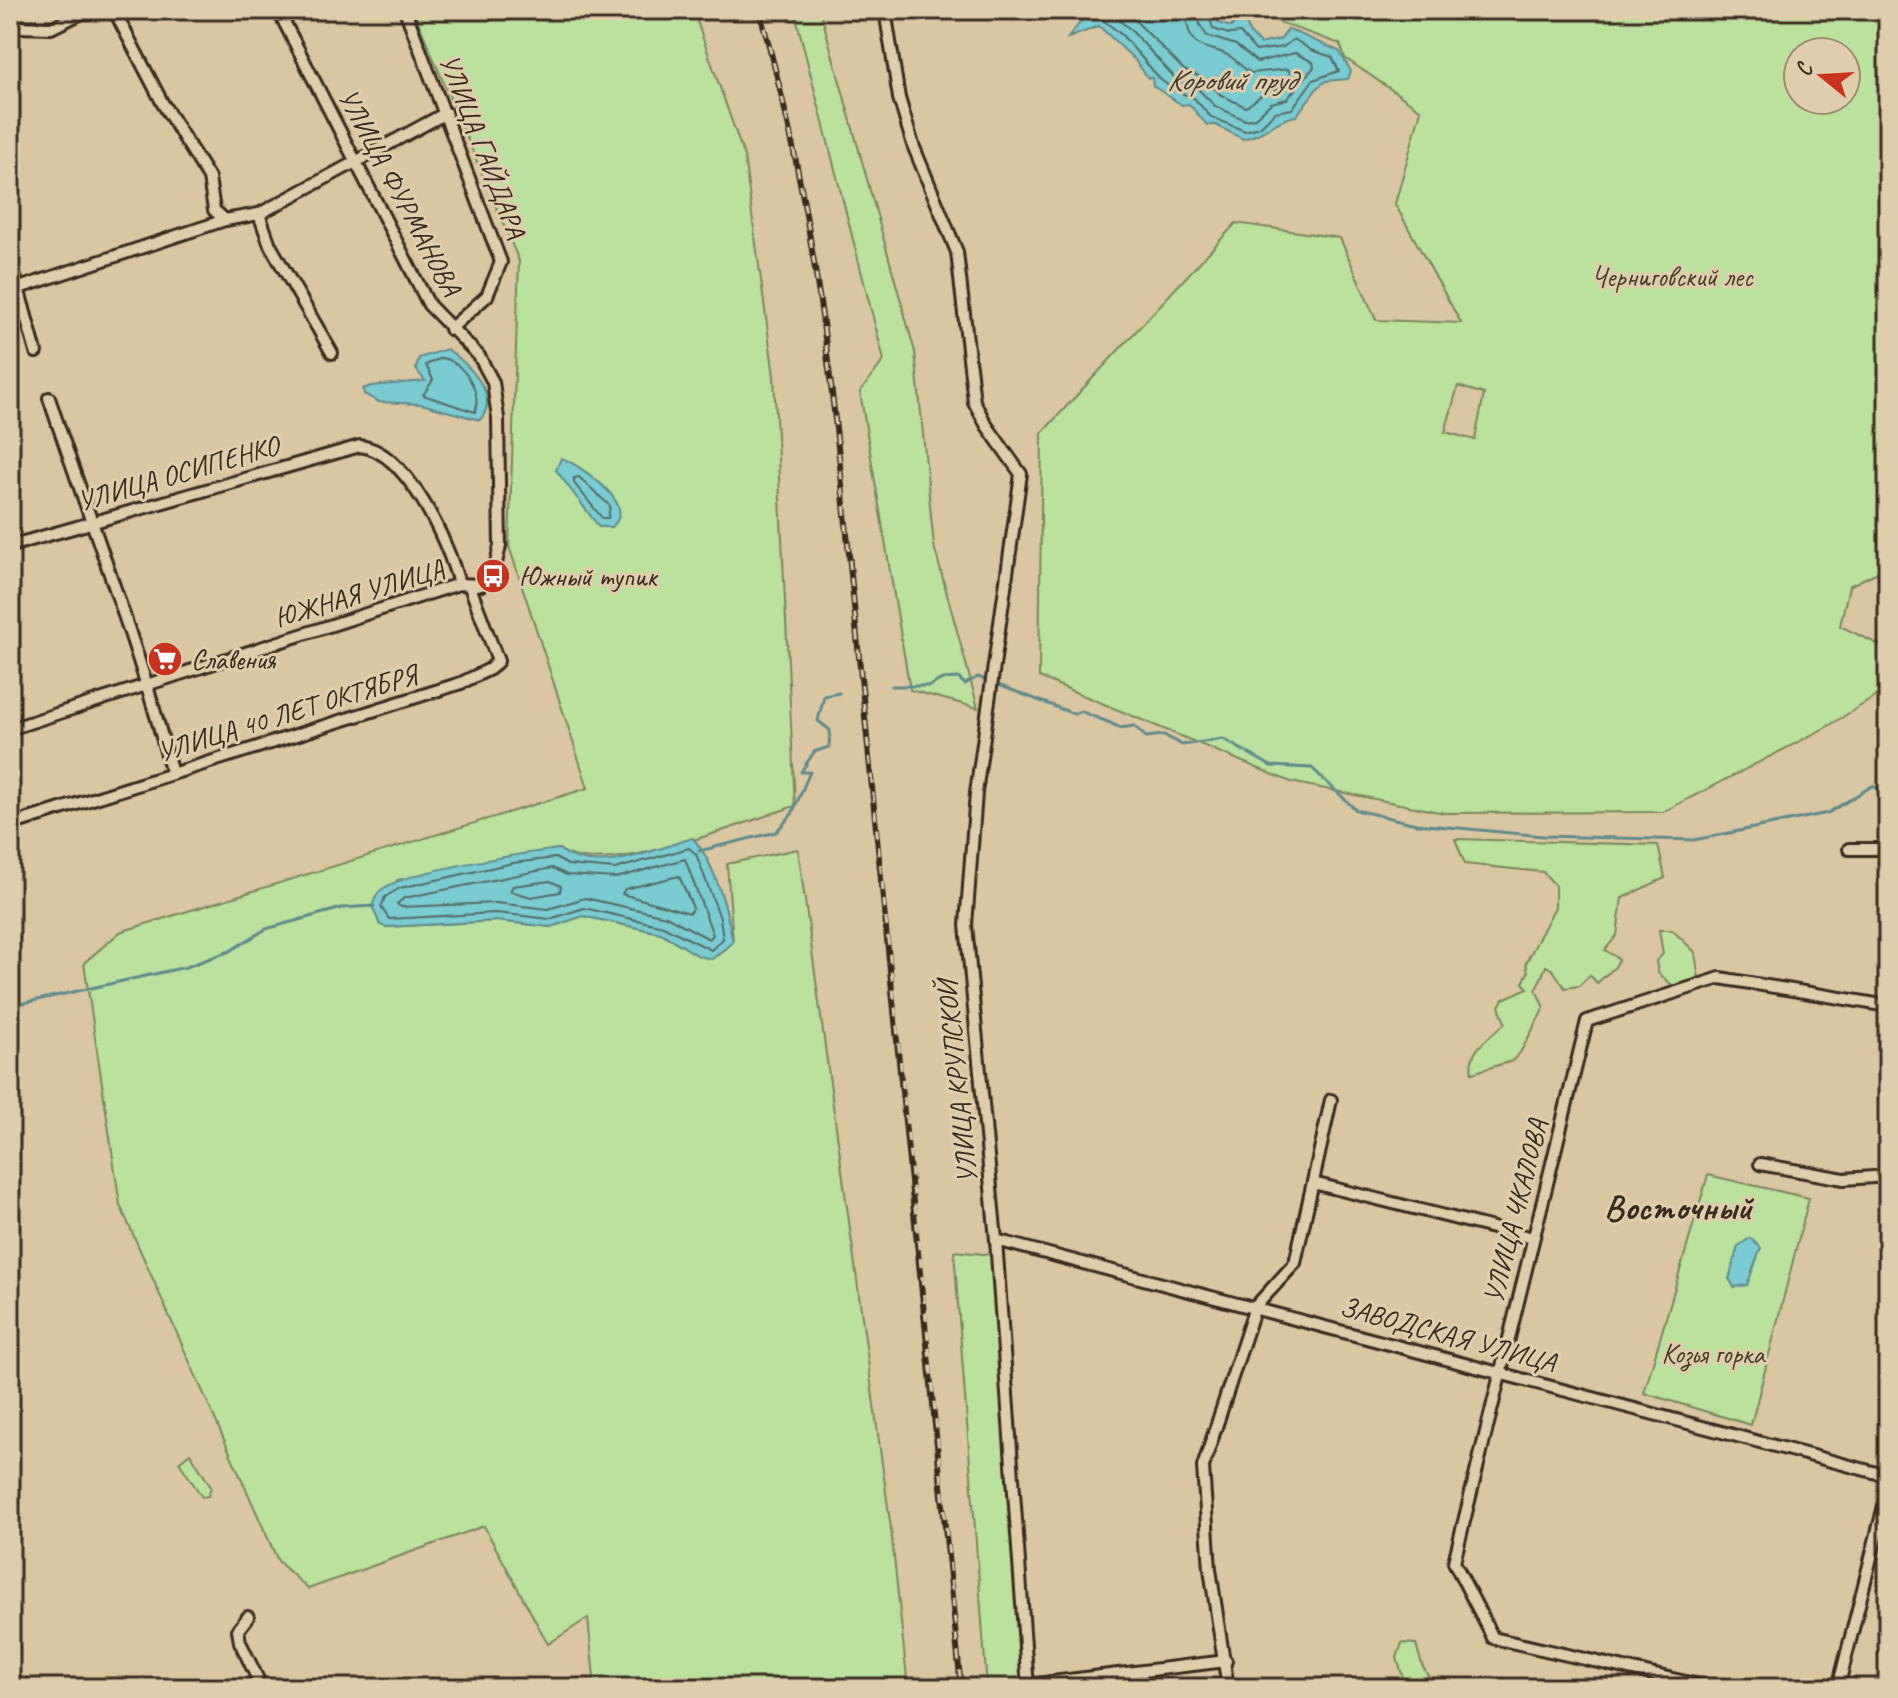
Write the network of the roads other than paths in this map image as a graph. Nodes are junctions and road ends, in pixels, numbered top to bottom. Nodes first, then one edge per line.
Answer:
1 (88, 10) edge
2 (114, 10) edge
3 (278, 10) edge
4 (405, 10) edge
5 (885, 10) edge
6 (17, 27) dead end
7 (446, 113) junction
8 (356, 159) junction
9 (259, 214) junction
10 (225, 220) junction
11 (10, 259) edge
12 (14, 290) edge
13 (450, 329) junction
14 (36, 352) dead end
15 (332, 353) dead end
16 (49, 398) dead end
17 (90, 523) junction
18 (10, 546) edge
19 (493, 576) joint
20 (464, 585) junction
21 (149, 685) junction
22 (10, 729) edge
23 (172, 774) junction
24 (10, 825) edge
25 (1849, 849) dead end
26 (1888, 849) edge
27 (1888, 1006) edge
28 (1331, 1100) dead end
29 (1760, 1164) dead end
30 (1888, 1176) edge
31 (1313, 1183) junction
32 (1533, 1238) junction
33 (996, 1240) junction
34 (1255, 1307) junction
35 (1500, 1373) junction
36 (1888, 1476) edge
37 (1888, 1490) edge
38 (248, 1617) dead end
39 (1226, 1661) junction
40 (1028, 1687) edge
41 (262, 1688) edge
42 (1228, 1688) edge
43 (1712, 1688) edge
44 (1838, 1688) edge

1 - 6 street
2 - 10 street
3 - 8 street, УЛИЦА ФУРМАНОВА
4 - 7 street, УЛИЦА ГАЙДАРА
5 - 33 street, УЛИЦА КРУПСКОЙ
7 - 8 street
7 - 13 street, УЛИЦА ГАЙДАРА
8 - 9 street
8 - 13 street, УЛИЦА ФУРМАНОВА
9 - 10 street
9 - 15 street
10 - 12 street
11 - 12 street
12 - 14 street
13 - 19 street, УЛИЦА ФУРМАНОВА
16 - 17 street
17 - 18 street, УЛИЦА ОСИПЕНКО
17 - 20 street, УЛИЦА ОСИПЕНКО
17 - 21 street
19 - 20 street, ЮЖНАЯ УЛИЦА
20 - 21 street, ЮЖНАЯ УЛИЦА
20 - 23 street, УЛИЦА 40 ЛЕТ ОКТЯБРЯ
21 - 22 street, ЮЖНАЯ УЛИЦА
21 - 23 street
23 - 24 street, УЛИЦА 40 ЛЕТ ОКТЯБРЯ
25 - 26 street
27 - 32 street, УЛИЦА ЧКАЛОВА
28 - 31 street
29 - 30 street
31 - 32 street
31 - 34 street
32 - 35 street, УЛИЦА ЧКАЛОВА
33 - 34 street, ЗАВОДСКАЯ УЛИЦА
33 - 40 street, УЛИЦА КРУПСКОЙ
34 - 35 street, ЗАВОДСКАЯ УЛИЦА
34 - 39 street
35 - 36 street, ЗАВОДСКАЯ УЛИЦА
35 - 43 street, УЛИЦА ЧКАЛОВА
37 - 44 street
38 - 41 street
39 - 40 street
39 - 42 street

